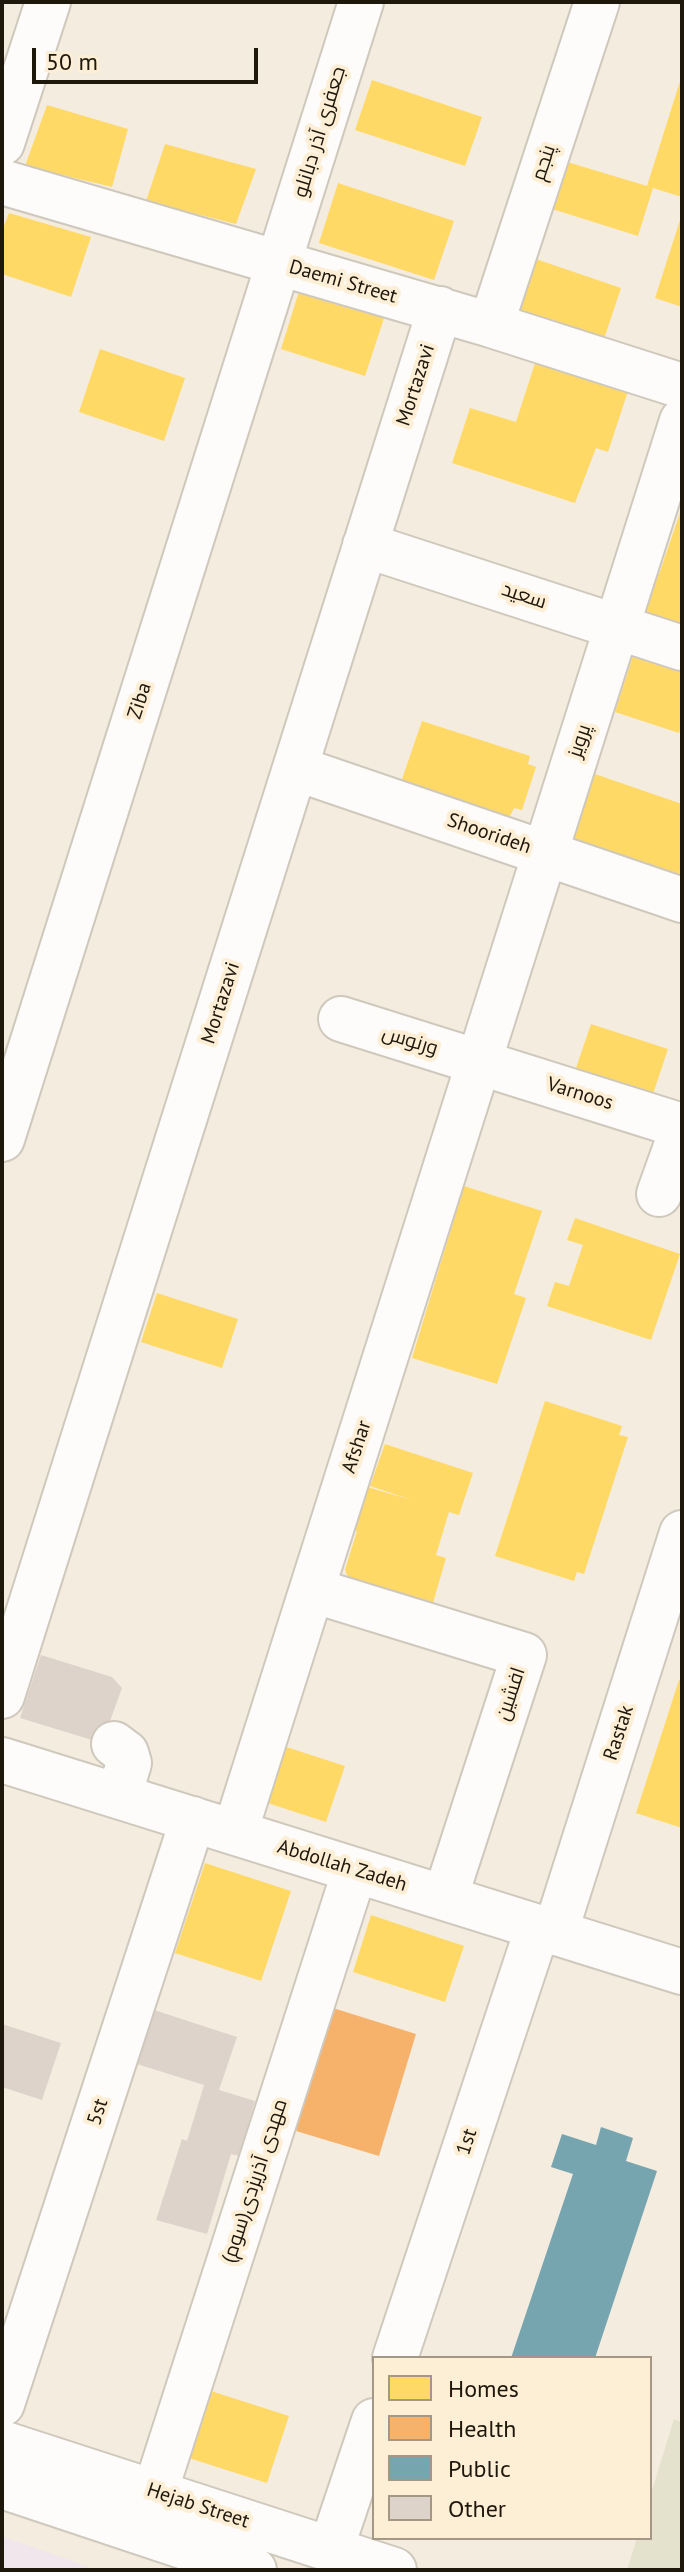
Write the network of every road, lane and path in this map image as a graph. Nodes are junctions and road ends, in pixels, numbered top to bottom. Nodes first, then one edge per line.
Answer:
1 (48, 2) edge
2 (361, 2) edge
3 (597, 2) edge
4 (2, 143) edge
5 (2, 182) edge
6 (279, 263) junction
7 (440, 309) junction
8 (491, 325) junction
9 (682, 386) edge
10 (682, 421) edge
11 (365, 545) junction
12 (617, 627) junction
13 (682, 648) edge
14 (295, 768) junction
15 (545, 853) junction
16 (682, 900) edge
17 (341, 1019) dead end
18 (479, 1062) junction
19 (682, 1128) edge
20 (2, 1139) edge
21 (659, 1194) dead end
22 (682, 1533) edge
23 (312, 1590) junction
24 (2, 1696) edge
25 (114, 1744) dead end
26 (2, 1760) edge
27 (119, 1796) junction
28 (193, 1819) junction
29 (235, 1832) junction
30 (355, 1870) junction
31 (445, 1898) junction
32 (547, 1930) junction
33 (682, 1972) edge
34 (396, 2356) edge
35 (2, 2404) edge
36 (372, 2427) edge
37 (2, 2443) edge
38 (2, 2486) edge
39 (149, 2513) junction
40 (328, 2560) edge
41 (254, 2570) edge
42 (394, 2570) edge

1 - 4 street
2 - 6 street, جعفری آذر دبانلو
3 - 8 street, پنجم
5 - 6 street, Daemi Street
6 - 7 street, Daemi Street
6 - 20 street, Ziba
7 - 8 street, Daemi Street
7 - 11 street, Mortazavi
8 - 9 street, Daemi Street
10 - 12 street, پرویز
11 - 12 street, سعید
11 - 14 street, Mortazavi
12 - 13 street, سعید
12 - 15 street, پرویز
14 - 15 street, Shoorideh
14 - 24 street, Mortazavi
15 - 16 street, Shoorideh
15 - 18 street, پرویز
17 - 18 street, ورنوس
18 - 19 street, Varnoos
18 - 23 street, Afshar
19 - 21 street
22 - 32 street, Rastak
23 - 29 street, Afshar
23 - 31 street, افشین
25 - 27 street
26 - 27 street, Abdollah Zadeh
27 - 28 street, Abdollah Zadeh
28 - 29 street, Abdollah Zadeh
28 - 35 street, 5st
29 - 30 street, Abdollah Zadeh
30 - 31 street, Abdollah Zadeh
30 - 39 street, مهدی آذریزدی(سوم)
31 - 32 street, Abdollah Zadeh
32 - 33 street, Abdollah Zadeh
32 - 34 street, 1st
36 - 40 street
37 - 39 street, Hejab Street
38 - 39 street, Hejab Street
39 - 40 street, Hejab Street
39 - 41 street, Hejab Street
40 - 42 street, Hejab Street

